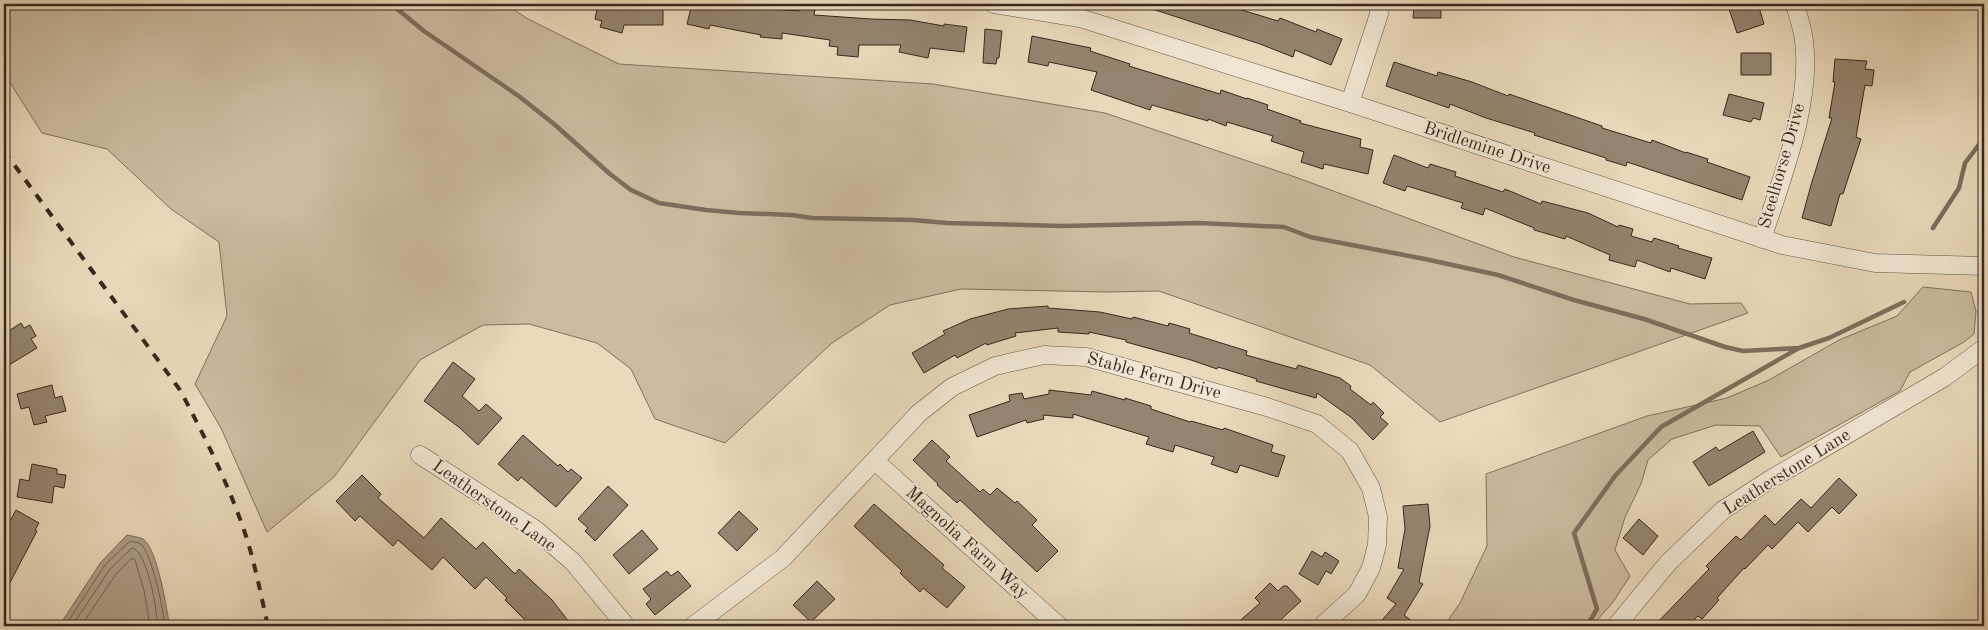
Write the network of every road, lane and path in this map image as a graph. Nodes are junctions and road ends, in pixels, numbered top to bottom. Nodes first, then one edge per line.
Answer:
1 (994, 4) edge
2 (1378, 4) edge
3 (1796, 4) edge
4 (1350, 103) junction
5 (1762, 239) junction
6 (1984, 266) edge
7 (1984, 348) edge
8 (420, 455) dead end
9 (875, 461) junction
10 (626, 626) edge
11 (693, 626) edge
12 (1059, 626) edge
13 (1322, 626) edge
14 (1616, 626) edge

1 - 4 street, Bridlemine Drive
2 - 4 street
3 - 5 street, Steelhorse Drive
4 - 5 street, Bridlemine Drive
5 - 6 street, Bridlemine Drive
7 - 14 street, Leatherstone Lane
8 - 10 street, Leatherstone Lane
9 - 11 street, Stable Fern Drive
9 - 12 street, Magnolia Farm Way
9 - 13 street, Stable Fern Drive

